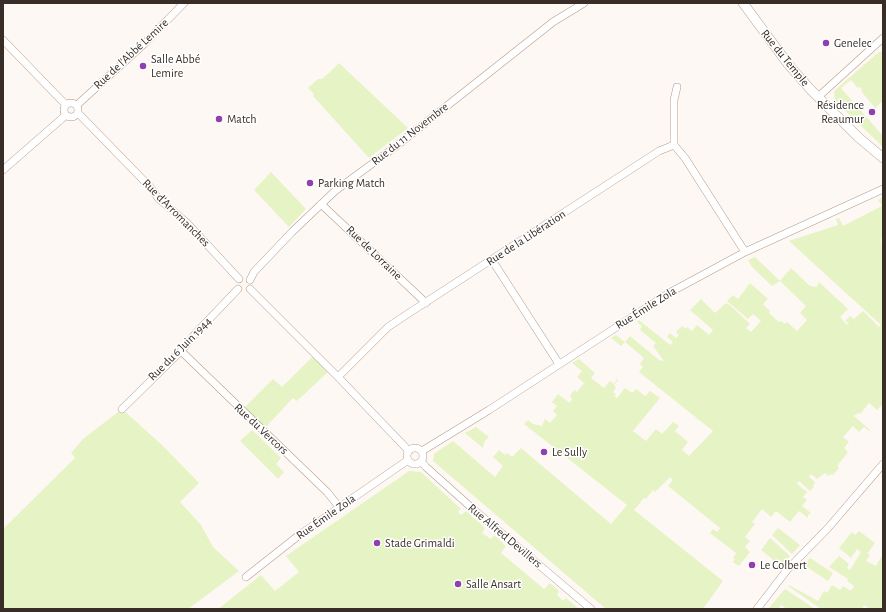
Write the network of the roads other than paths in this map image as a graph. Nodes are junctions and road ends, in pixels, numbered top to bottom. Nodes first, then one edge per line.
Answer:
1 (184, 3) edge
2 (584, 3) edge
3 (743, 3) edge
4 (883, 38) edge
5 (3, 40) edge
6 (678, 87) dead end
7 (818, 97) junction
8 (66, 105) junction
9 (76, 105) junction
10 (78, 114) junction
11 (66, 115) junction
12 (674, 145) junction
13 (883, 158) edge
14 (3, 170) edge
15 (883, 189) edge
16 (321, 204) junction
17 (745, 252) junction
18 (492, 260) junction
19 (239, 279) junction
20 (250, 280) junction
21 (238, 289) junction
22 (250, 289) junction
23 (426, 303) junction
24 (181, 351) junction
25 (559, 364) junction
26 (338, 377) junction
27 (122, 409) dead end
28 (409, 451) junction
29 (422, 452) junction
30 (408, 460) junction
31 (421, 461) junction
32 (883, 464) edge
33 (340, 508) junction
34 (246, 577) dead end
35 (591, 609) edge
36 (758, 609) edge

1 - 9 street, Rue de l'Abbé Lemire
2 - 16 street, Rue du 11 Novembre
3 - 7 street, Rue du Temple
4 - 7 street
5 - 8 street
6 - 12 street
7 - 13 street, Rue du Temple
8 - 9 street
8 - 11 street
9 - 10 street
10 - 11 street
10 - 19 street, Rue d'Arromanches
11 - 14 street
12 - 17 street
12 - 18 street, Rue de la Libération
15 - 17 street, Rue Émile Zola
16 - 20 street, Rue du 11 Novembre
16 - 23 street, Rue de Lorraine
17 - 25 street, Rue Émile Zola
18 - 23 street, Rue de la Libération
18 - 25 street
19 - 20 street
19 - 21 street
20 - 22 street
21 - 22 street
21 - 24 street, Rue du 6 Juin 1944
22 - 26 street
23 - 26 street, Rue de la Libération
24 - 27 street, Rue du 6 Juin 1944
24 - 33 street, Rue du Vercors
25 - 29 street, Rue Émile Zola
26 - 28 street
28 - 29 street
28 - 30 street
29 - 31 street
30 - 31 street
30 - 33 street, Rue Émile Zola
31 - 35 street, Rue Alfred Devillers
32 - 36 street
33 - 34 street, Rue Émile Zola

